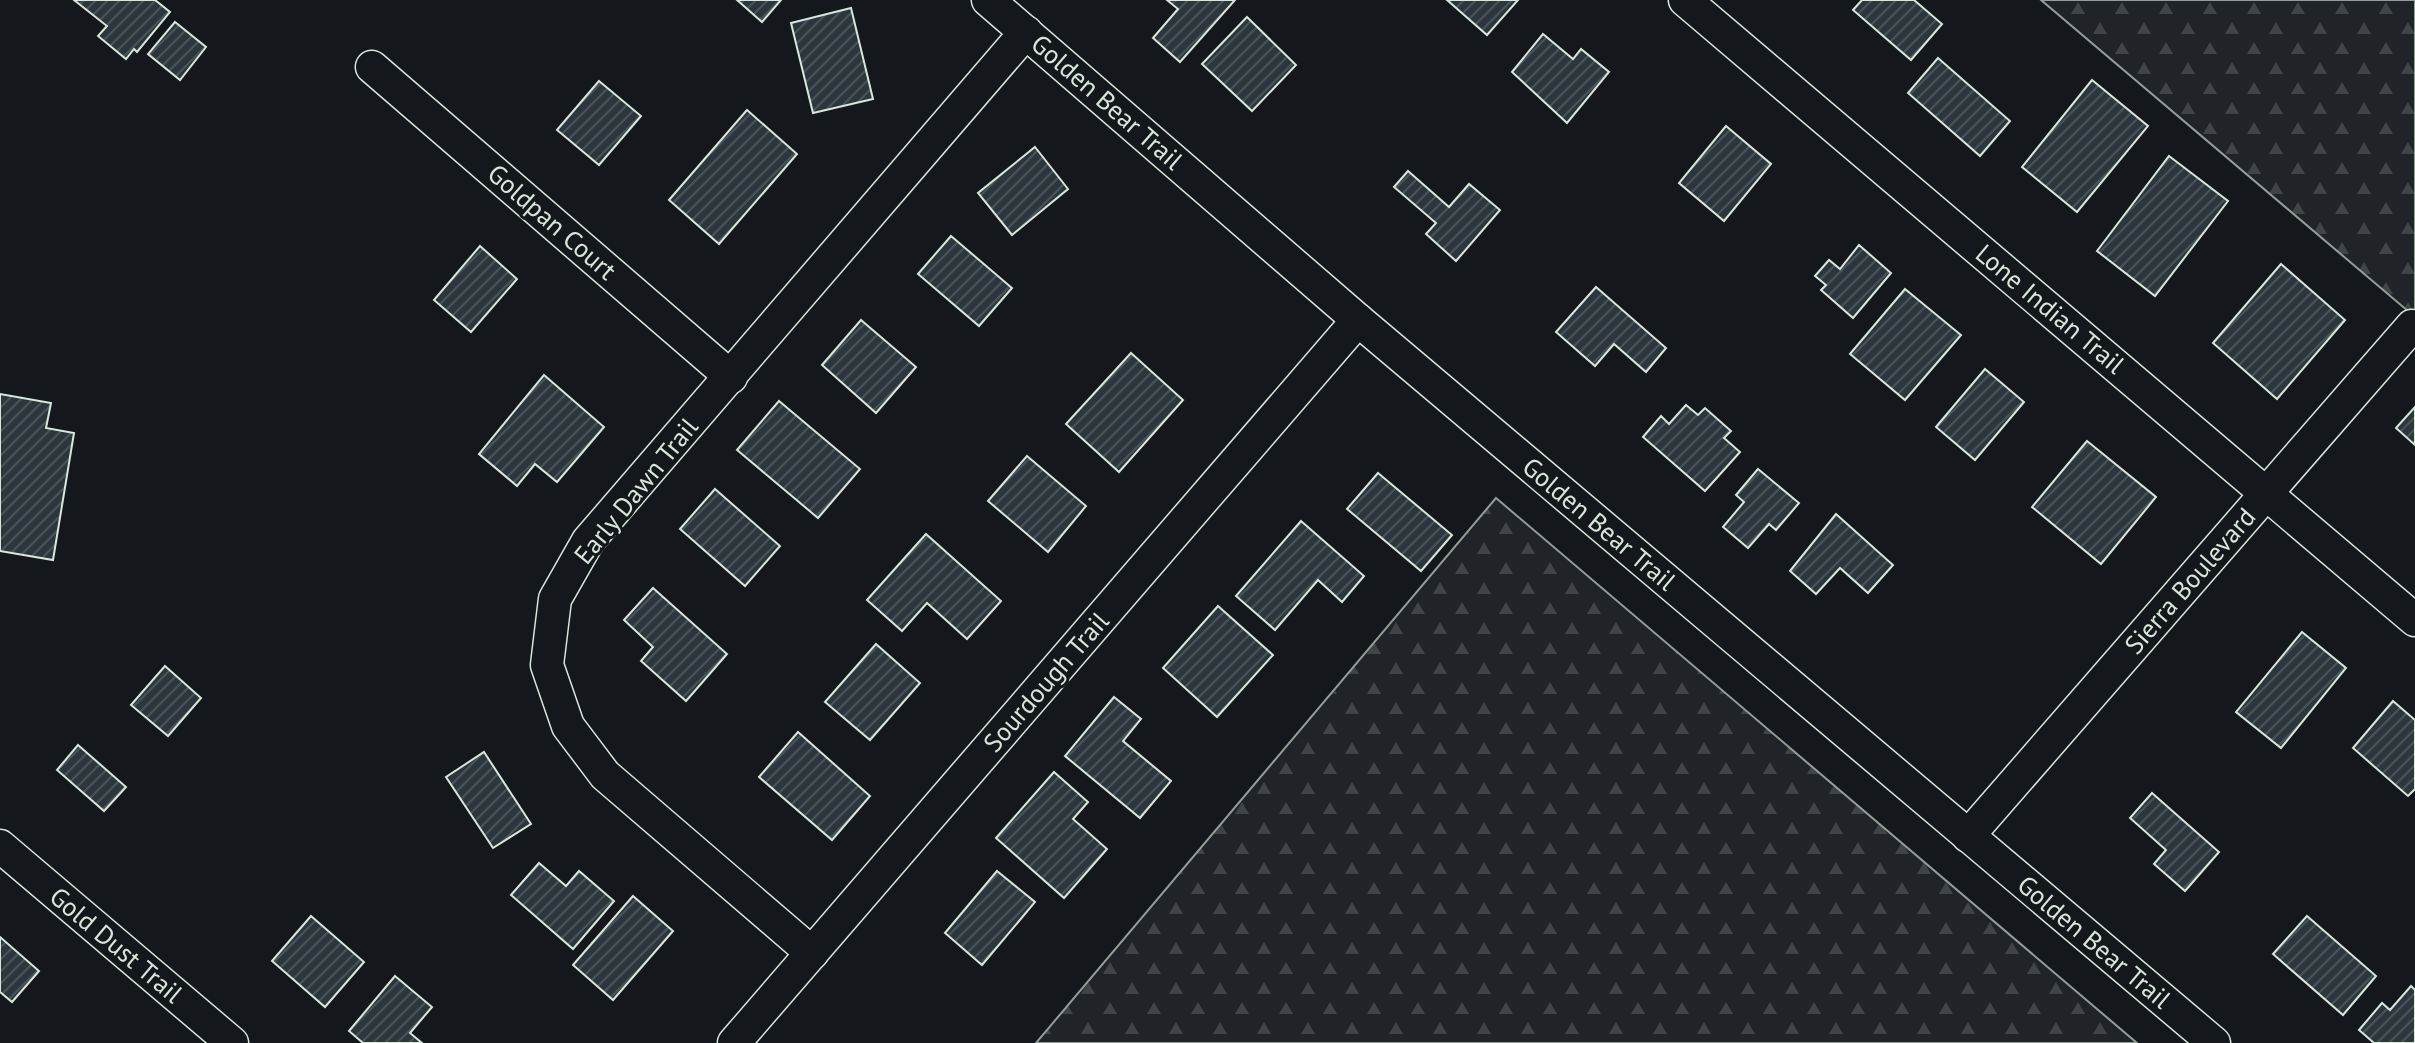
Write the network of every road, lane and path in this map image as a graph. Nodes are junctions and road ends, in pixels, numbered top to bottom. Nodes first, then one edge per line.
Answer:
1 (988, 0) edge
2 (1685, 0) edge
3 (1026, 32) junction
4 (372, 67) dead end
5 (1358, 320) junction
6 (2412, 326) dead end
7 (731, 377) junction
8 (2267, 493) junction
9 (2415, 620) edge
10 (1968, 836) junction
11 (0, 846) edge
12 (812, 953) junction
13 (232, 1043) edge
14 (734, 1043) edge
15 (2214, 1043) edge

1 - 3 street, Golden Bear Trail
2 - 8 street, Lone Indian Trail
3 - 5 street, Golden Bear Trail
3 - 7 street, Early Dawn Trail
4 - 7 street, Goldpan Court
5 - 10 street, Golden Bear Trail
5 - 12 street, Sourdough Trail
6 - 8 street, Sierra Boulevard
7 - 12 street, Early Dawn Trail
8 - 9 street, Lone Indian Trail
8 - 10 street, Sierra Boulevard
10 - 15 street, Golden Bear Trail
11 - 13 street, Gold Dust Trail
12 - 14 street, Sourdough Trail

